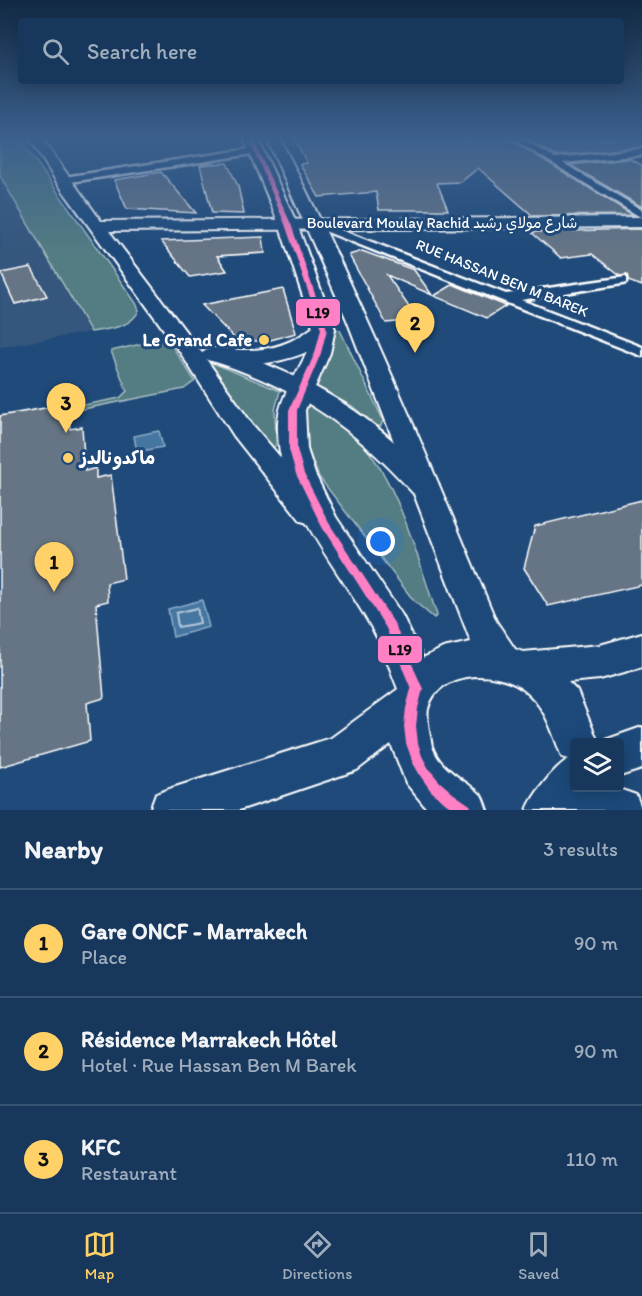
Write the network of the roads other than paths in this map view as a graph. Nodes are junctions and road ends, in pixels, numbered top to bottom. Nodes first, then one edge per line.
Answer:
1 (61, 177) edge
2 (80, 177) edge
3 (268, 177) edge
4 (292, 177) edge
5 (580, 177) edge
6 (63, 180) junction
7 (642, 215) edge
8 (642, 222) edge
9 (288, 224) junction
10 (316, 224) junction
11 (99, 226) junction
12 (622, 280) dead end
13 (507, 298) junction
14 (324, 329) junction
15 (189, 350) junction
16 (642, 352) edge
17 (215, 355) junction
18 (300, 388) junction
19 (431, 495) junction
20 (334, 541) junction
21 (642, 650) edge
22 (512, 664) junction
23 (414, 696) junction
24 (576, 738) edge
25 (642, 748) edge
26 (624, 754) edge
27 (172, 810) edge
28 (465, 810) edge

1 - 6 street
2 - 6 street
3 - 9 main road
4 - 10 main road
5 - 7 street
6 - 11 street
8 - 10 street, Boulevard Moulay Rachid شارع مولاي رشيد
9 - 10 street, Boulevard Moulay Rachid شارع مولاي رشيد
9 - 11 street, Boulevard Moulay Rachid شارع مولاي رشيد
9 - 14 main road
10 - 13 street, RUE HASSAN BEN M BAREK
10 - 19 main road
11 - 15 street
12 - 13 street
13 - 16 street, RUE HASSAN BEN M BAREK
14 - 17 main road
14 - 18 main road
15 - 17 street
15 - 20 street
17 - 18 street
18 - 19 street
18 - 20 main road
19 - 22 main road
20 - 23 main road
21 - 22 main road
22 - 23 main road
22 - 24 main road
23 - 27 main road
23 - 28 main road
25 - 26 main road

